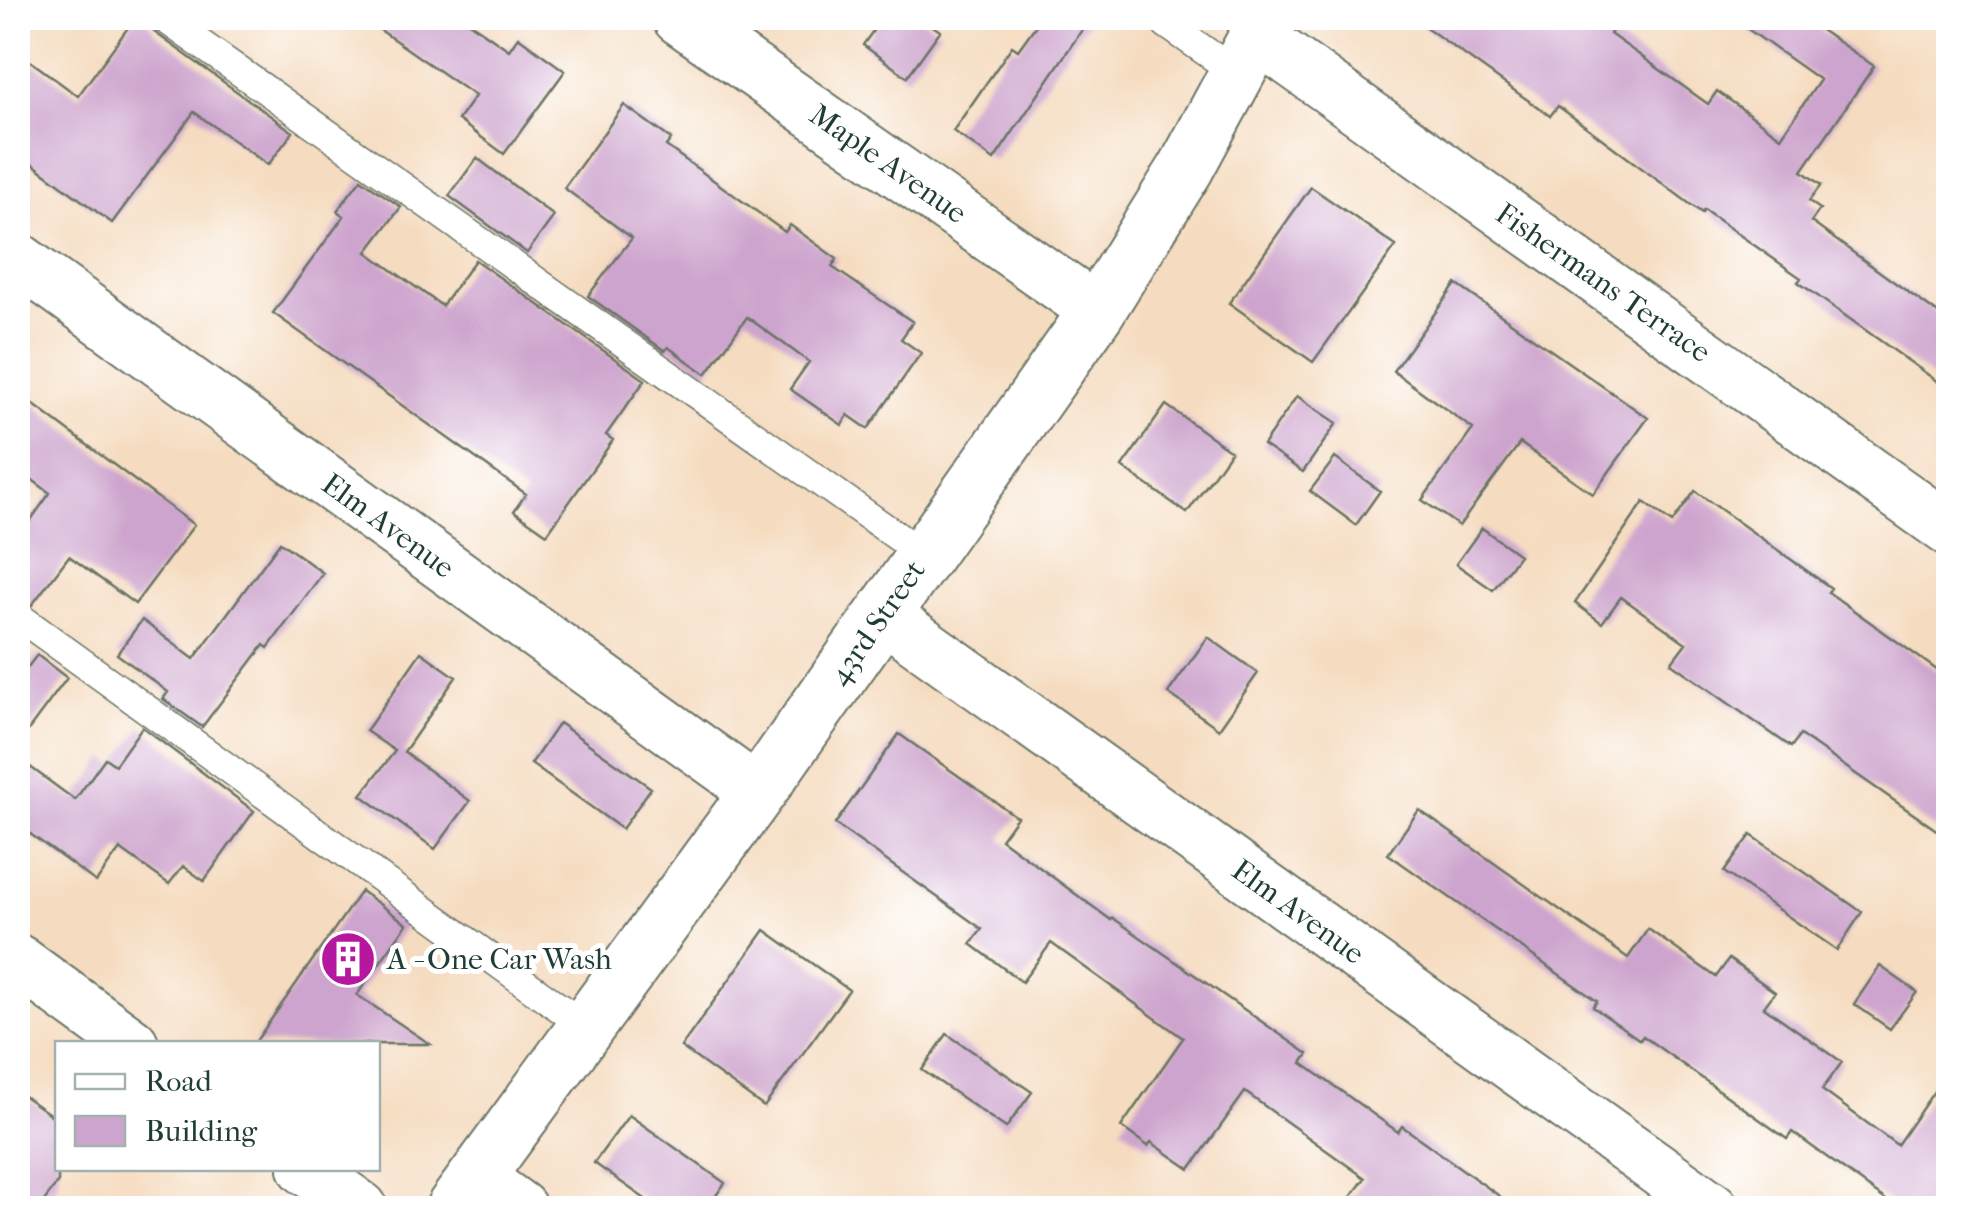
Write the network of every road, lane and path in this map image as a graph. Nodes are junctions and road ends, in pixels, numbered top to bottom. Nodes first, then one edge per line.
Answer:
1 (164, 18) edge
2 (679, 18) edge
3 (1158, 18) edge
4 (1255, 43) edge
5 (18, 259) edge
6 (1097, 310) junction
7 (1948, 529) edge
8 (924, 556) junction
9 (882, 615) junction
10 (18, 616) edge
11 (758, 792) junction
12 (18, 961) edge
13 (586, 1027) junction
14 (128, 1041) edge
15 (310, 1171) edge
16 (465, 1193) edge
17 (361, 1208) edge
18 (520, 1208) edge
19 (1712, 1208) edge

1 - 8 lane
2 - 6 street, Maple Avenue
3 - 4 lane
4 - 6 main road, 43rd Street
4 - 7 street, Fishermans Terrace
5 - 11 street, Elm Avenue
6 - 8 main road, 43rd Street
8 - 9 main road, 43rd Street
9 - 11 main road, 43rd Street
9 - 19 street, Elm Avenue
10 - 13 lane
11 - 13 main road, 43rd Street
12 - 14 street
13 - 16 main road, 43rd Street
15 - 17 street
16 - 18 street

